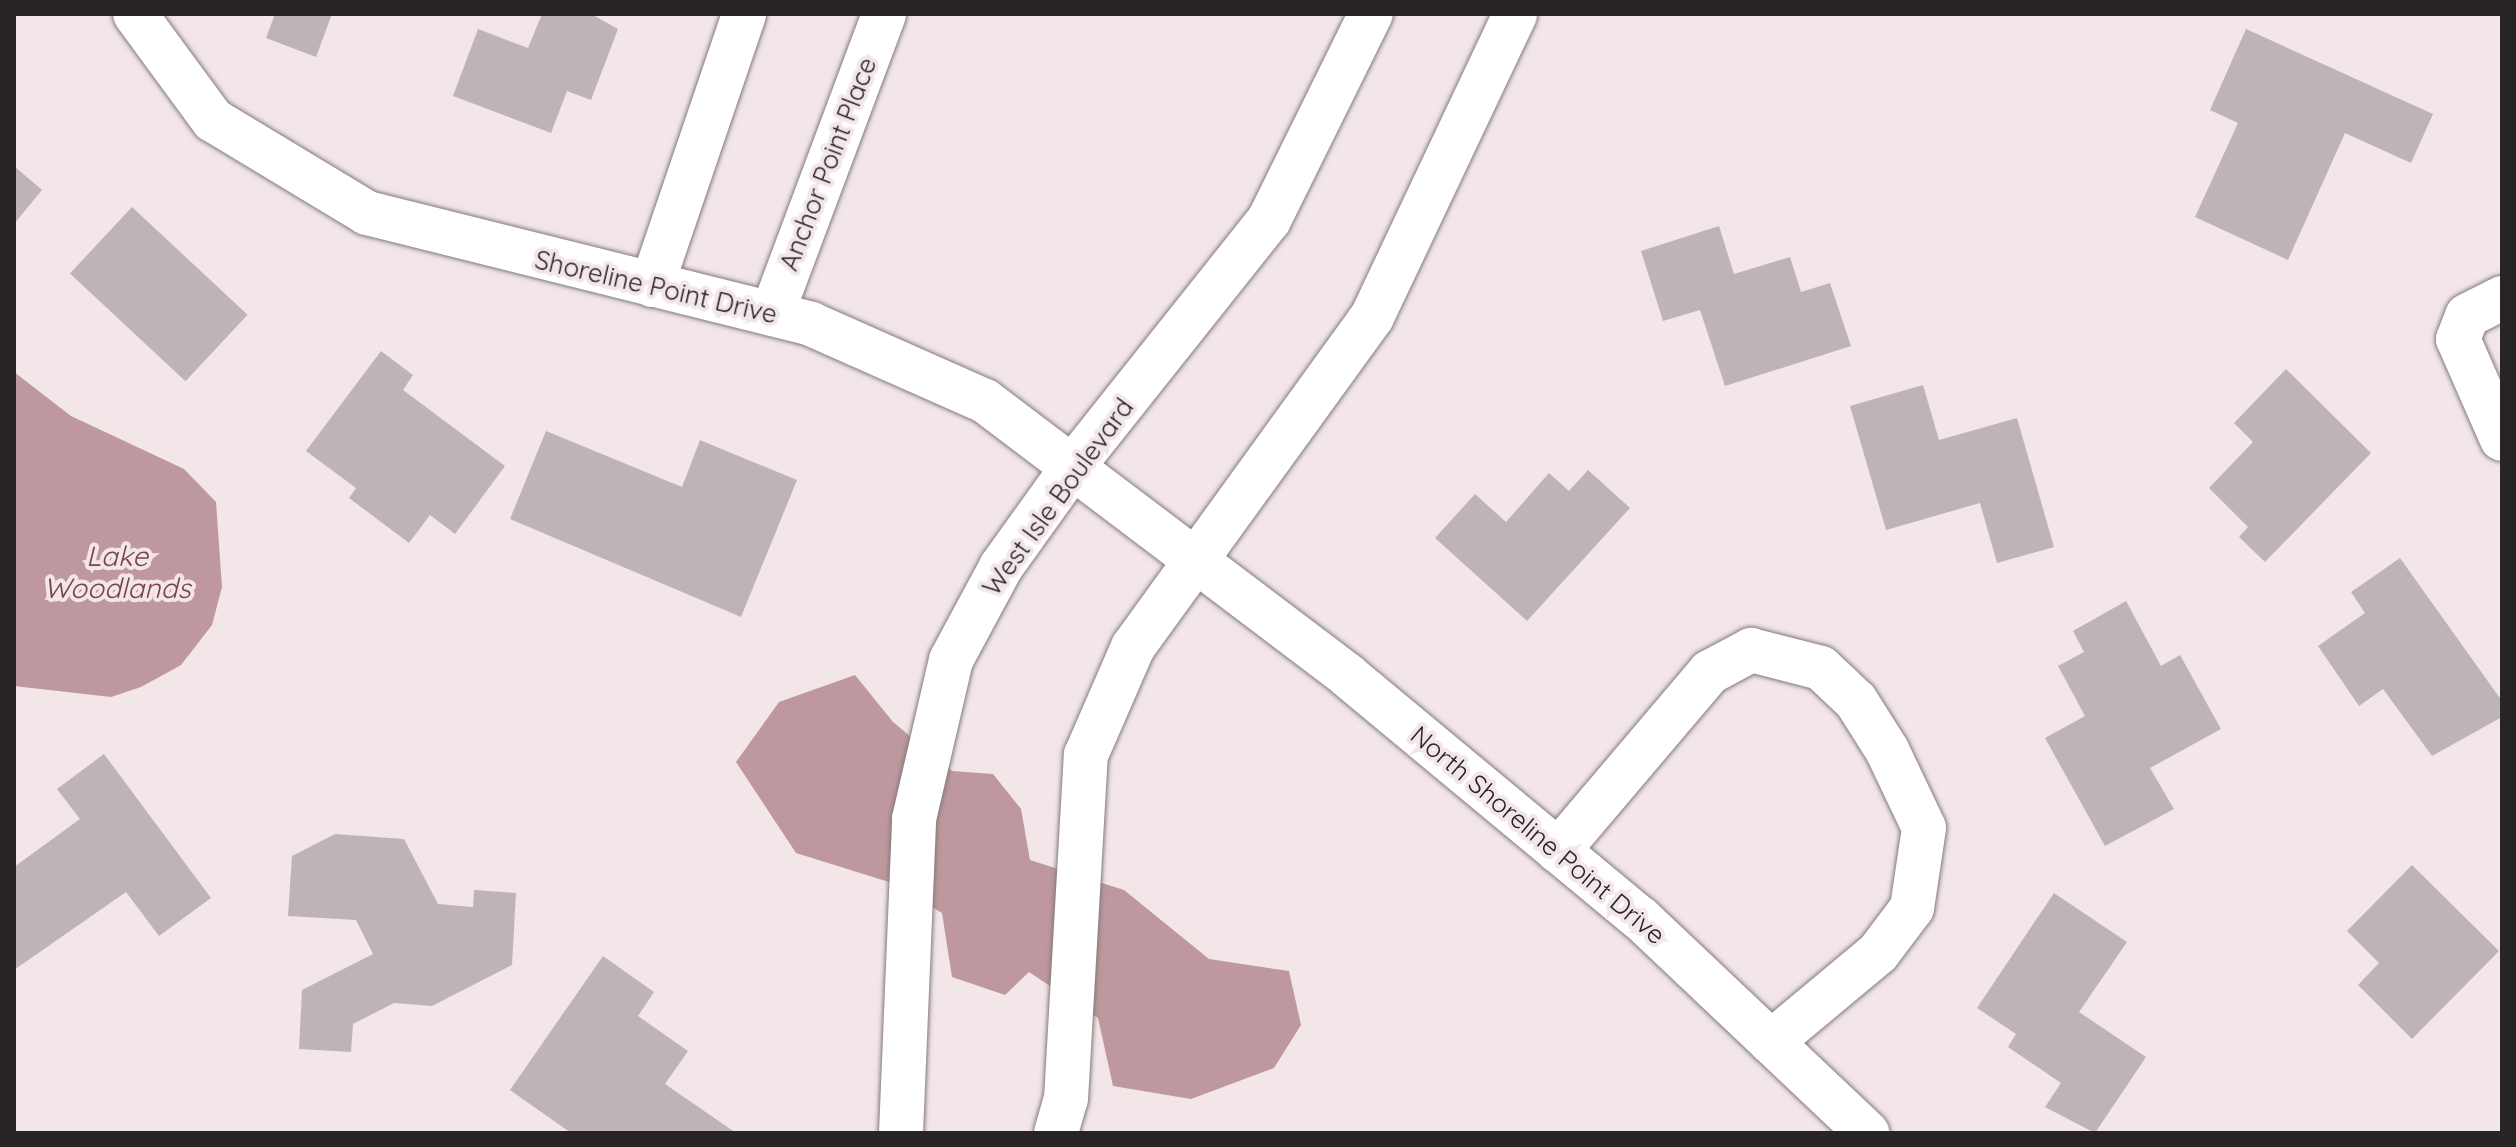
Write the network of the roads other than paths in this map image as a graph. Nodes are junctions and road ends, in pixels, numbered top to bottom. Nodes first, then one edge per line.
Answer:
1 (135, 14) edge
2 (744, 14) edge
3 (884, 14) edge
4 (1371, 14) edge
5 (1515, 14) edge
6 (652, 285) junction
7 (2502, 298) edge
8 (772, 314) junction
9 (2502, 439) edge
10 (1074, 465) junction
11 (1192, 557) junction
12 (1558, 851) junction
13 (1771, 1042) junction
14 (901, 1133) edge
15 (1056, 1133) edge
16 (1867, 1133) edge

1 - 6 street, Shoreline Point Drive
2 - 6 street
3 - 8 street, Anchor Point Place
4 - 10 street, West Isle Boulevard
5 - 11 street
6 - 8 street, Shoreline Point Drive
7 - 9 street
8 - 10 street, Shoreline Point Drive
10 - 11 street, Shoreline Point Drive
10 - 14 street, West Isle Boulevard
11 - 12 street, North Shoreline Point Drive
11 - 15 street
12 - 13 street, North Shoreline Point Drive
12 - 13 street
13 - 16 street, North Shoreline Point Drive

